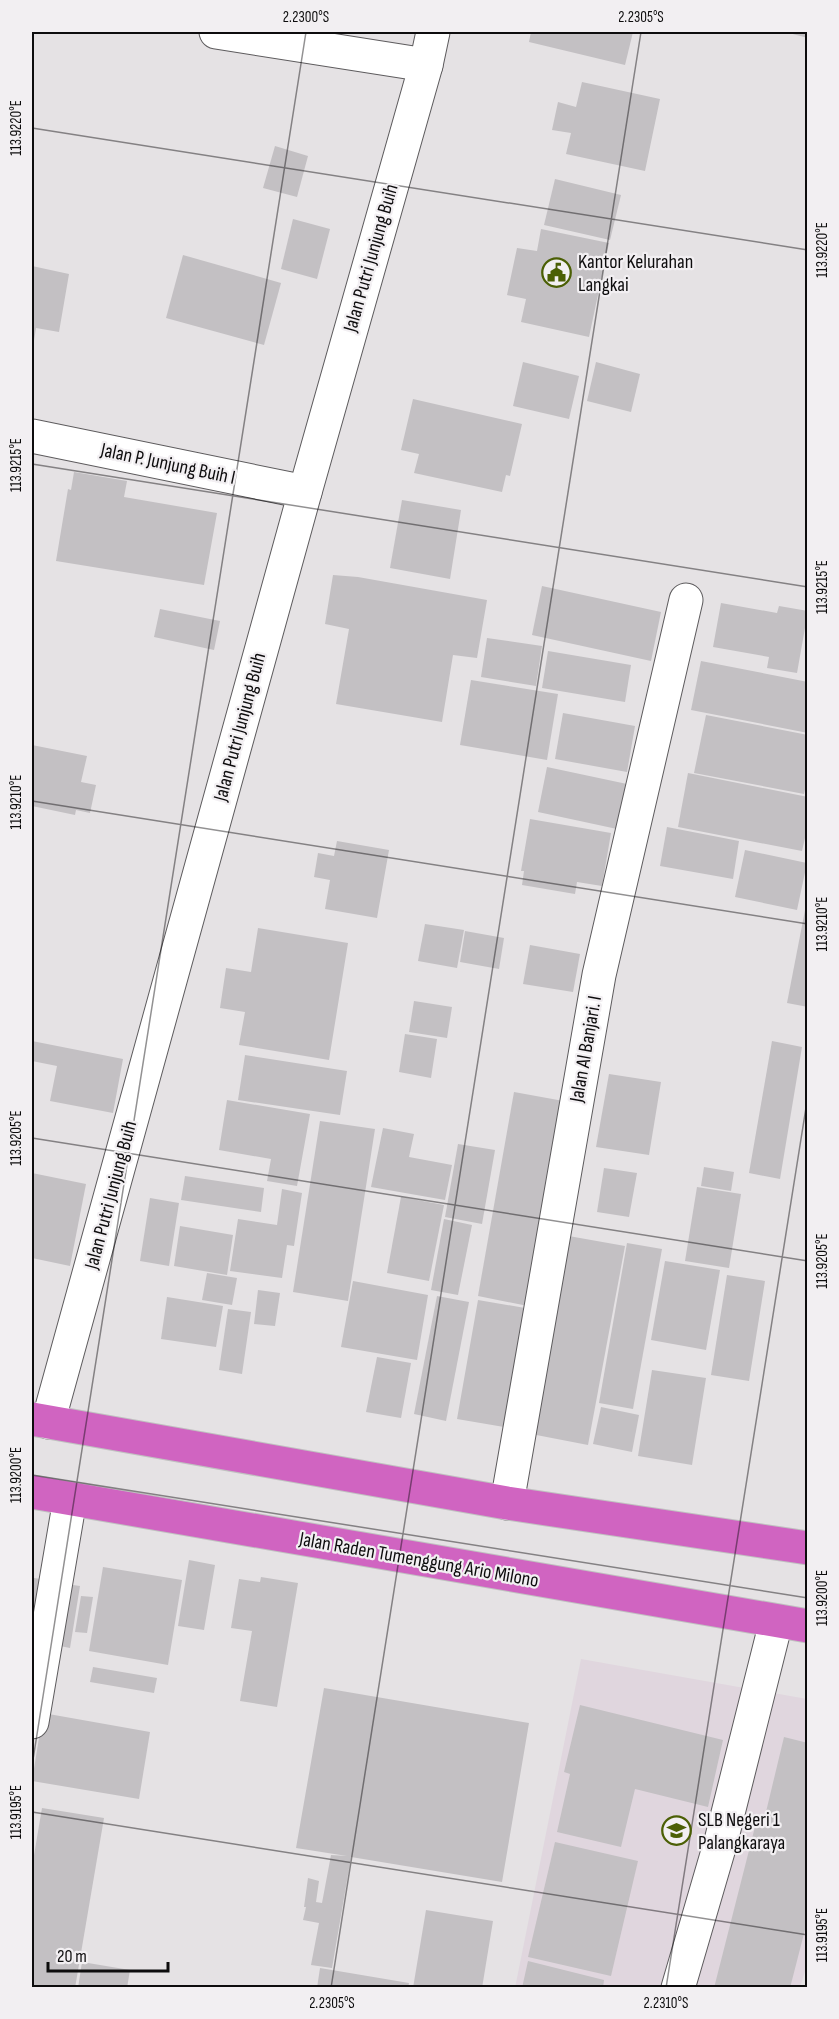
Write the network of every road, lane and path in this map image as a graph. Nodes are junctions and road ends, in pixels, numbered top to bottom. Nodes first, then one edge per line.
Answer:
1 (216, 32) edge
2 (433, 32) edge
3 (426, 65) junction
4 (32, 436) edge
5 (305, 492) junction
6 (686, 600) dead end
7 (40, 1421) edge
8 (32, 1492) edge
9 (70, 1499) junction
10 (507, 1503) junction
11 (807, 1548) edge
12 (792, 1624) edge
13 (32, 1722) edge
14 (678, 1988) edge

1 - 3 street
2 - 3 street, Jalan Putri Junjung Buih
3 - 5 street, Jalan Putri Junjung Buih
4 - 5 street, Jalan P. Junjung Buih I
5 - 7 street, Jalan Putri Junjung Buih
6 - 10 street, Jalan Al Banjari. I
7 - 10 highway
8 - 9 highway, Jalan Raden Tumenggung Ario Milono
9 - 12 highway, Jalan Raden Tumenggung Ario Milono
9 - 13 street
10 - 11 highway
12 - 14 street

